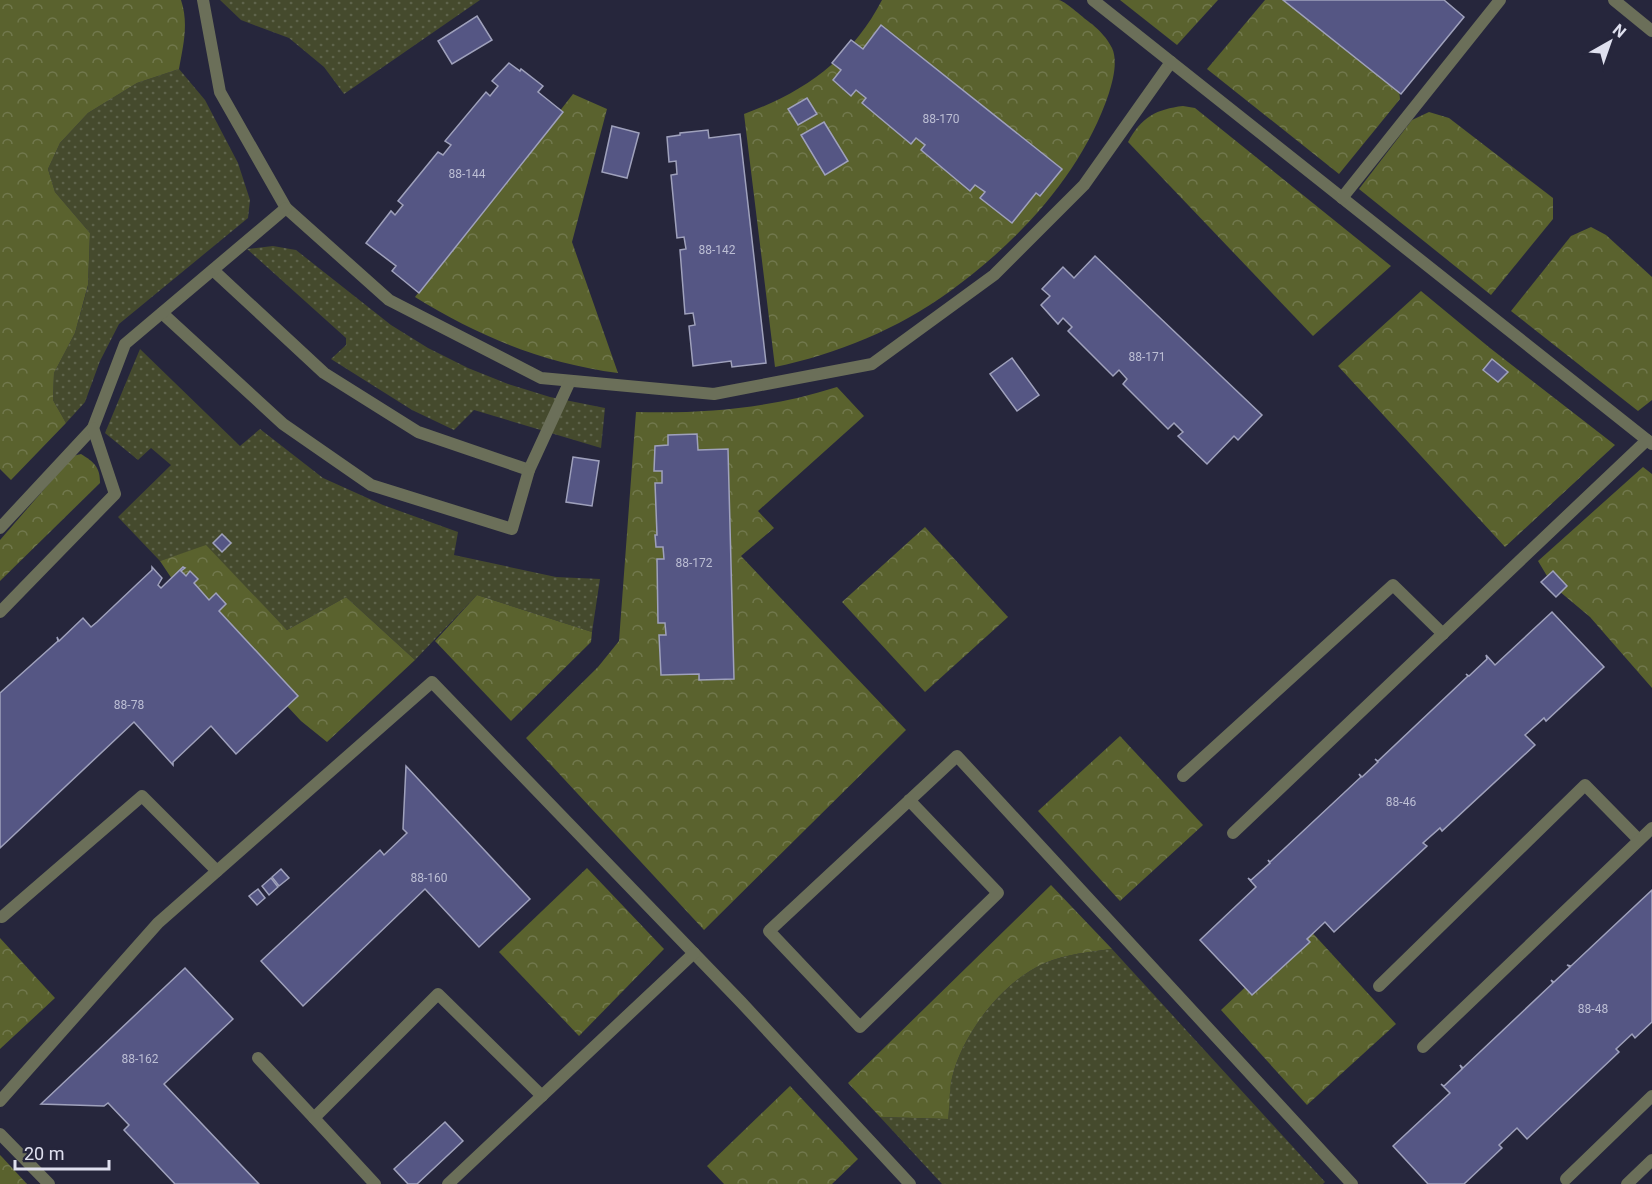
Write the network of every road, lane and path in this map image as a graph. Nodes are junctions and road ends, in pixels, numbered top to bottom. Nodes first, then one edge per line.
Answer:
1 (203, 0) edge
2 (1093, 0) edge
3 (1500, 0) edge
4 (1614, 0) edge
5 (1652, 31) edge
6 (1171, 62) junction
7 (1342, 198) junction
8 (286, 208) junction
9 (213, 270) junction
10 (162, 313) junction
11 (570, 381) junction
12 (93, 428) junction
13 (1649, 442) edge
14 (530, 470) junction
15 (0, 528) edge
16 (0, 612) edge
17 (1443, 634) junction
18 (1183, 776) dead end
19 (909, 800) junction
20 (1652, 828) edge
21 (1233, 833) dead end
22 (1639, 840) junction
23 (217, 872) junction
24 (2, 917) dead end
25 (694, 953) junction
26 (1379, 987) dead end
27 (1423, 1047) dead end
28 (258, 1058) dead end
29 (542, 1096) junction
30 (1652, 1096) edge
31 (0, 1101) edge
32 (314, 1118) junction
33 (0, 1134) edge
34 (1652, 1160) edge
35 (1566, 1179) dead end
36 (1350, 1183) edge
37 (49, 1184) edge
38 (375, 1184) edge
39 (448, 1184) edge
40 (910, 1184) edge
41 (1627, 1184) edge

1 - 8 lane
2 - 6 lane
3 - 7 lane
4 - 5 lane
6 - 7 lane
6 - 11 lane
7 - 13 lane
8 - 9 lane
8 - 11 lane
9 - 10 lane
9 - 14 lane
10 - 12 lane
10 - 14 lane
11 - 14 lane
12 - 15 lane
12 - 16 lane
13 - 17 lane
17 - 18 lane
17 - 21 lane
19 - 19 lane
19 - 36 lane
20 - 22 lane
22 - 26 lane
22 - 27 lane
23 - 24 lane
23 - 25 lane
23 - 31 lane
25 - 29 lane
25 - 40 lane
28 - 32 lane
29 - 32 lane
29 - 39 lane
30 - 35 lane
32 - 38 lane
33 - 37 lane
34 - 41 lane

